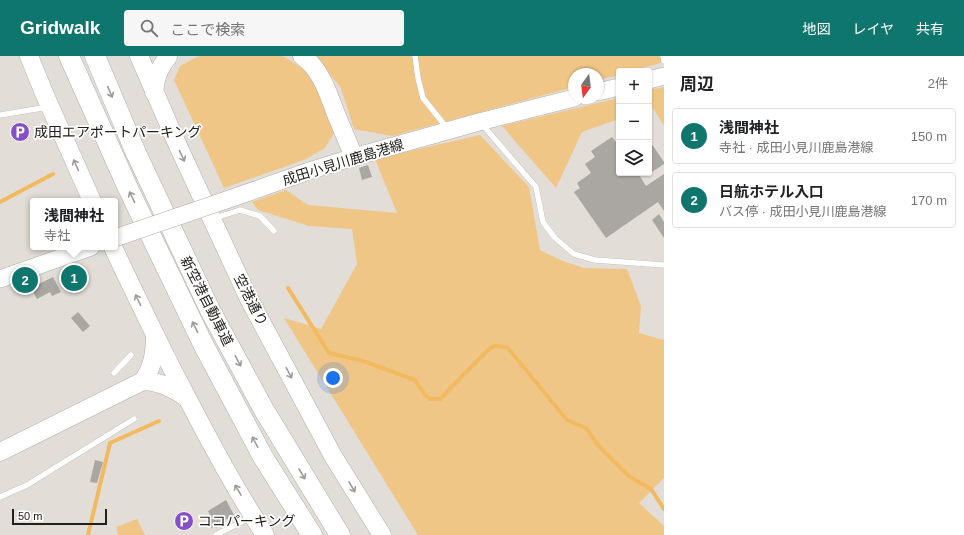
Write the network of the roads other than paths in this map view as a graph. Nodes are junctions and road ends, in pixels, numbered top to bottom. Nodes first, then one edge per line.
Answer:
1 (29, 56) edge
2 (69, 56) edge
3 (95, 56) edge
4 (139, 56) edge
5 (163, 56) edge
6 (302, 56) edge
7 (415, 56) edge
8 (663, 56) edge
9 (664, 61) edge
10 (664, 76) edge
11 (652, 79) edge
12 (616, 88) edge
13 (604, 91) edge
14 (154, 92) junction
15 (568, 100) edge
16 (50, 106) junction
17 (0, 115) edge
18 (479, 122) junction
19 (449, 131) junction
20 (354, 157) junction
21 (91, 198) edge
22 (212, 218) junction
23 (274, 231) dead end
24 (118, 237) edge
25 (82, 250) edge
26 (114, 250) edge
27 (664, 265) edge
28 (0, 279) edge
29 (156, 335) junction
30 (131, 355) dead end
31 (114, 373) dead end
32 (143, 381) junction
33 (187, 398) junction
34 (134, 418) dead end
35 (0, 452) edge
36 (0, 497) edge
37 (253, 516) junction
38 (216, 535) edge
39 (265, 535) edge
40 (312, 535) edge
41 (340, 535) edge
42 (382, 535) edge

1 - 16 highway
40 -> 2 highway, 新空港自動車道
3 -> 41 highway, 新空港自動車道
4 - 14 highway, 空港通り
5 - 14 highway
6 - 20 highway
7 - 19 lane
8 - 9 lane
10 - 11 main road
12 - 13 main road
14 -> 22 highway, 空港通り
15 - 18 main road, 成田小見川鹿島港線
16 - 17 lane
21 -> 16 highway
18 - 19 main road, 成田小見川鹿島港線
18 - 27 lane
19 - 20 main road, 成田小見川鹿島港線
20 - 24 main road, 成田小見川鹿島港線, bridge
22 - 23 lane
22 -> 42 highway, 空港通り
25 - 28 main road
29 -> 26 highway
29 - 32 highway
29 - 33 highway
30 - 31 lane
32 - 33 highway
32 - 35 highway
37 -> 33 highway
34 - 36 lane
37 - 38 lane
37 - 39 highway

